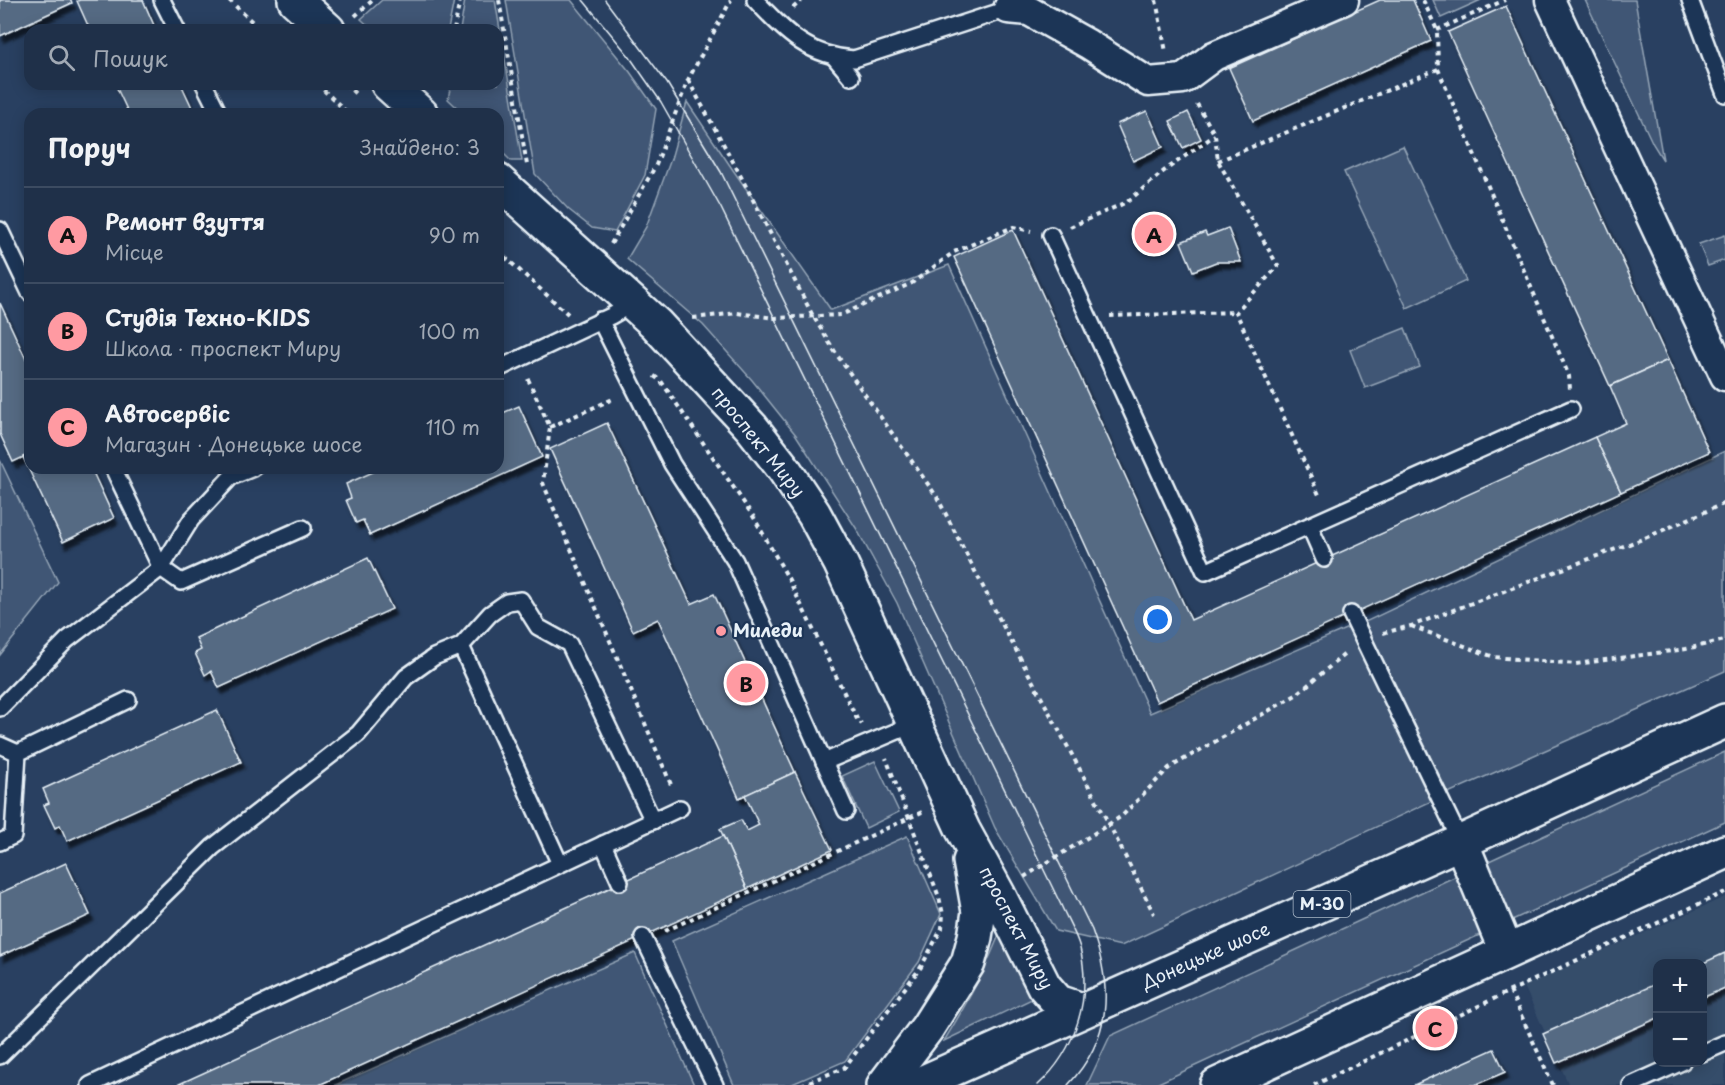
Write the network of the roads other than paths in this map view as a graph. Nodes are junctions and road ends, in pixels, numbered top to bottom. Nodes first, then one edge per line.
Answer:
1 (162, 0) edge
2 (295, 0) edge
3 (754, 0) edge
4 (1344, 0) edge
5 (1550, 0) edge
6 (1690, 0) edge
7 (1004, 5) edge
8 (174, 24) edge
9 (321, 24) edge
10 (835, 58) junction
11 (851, 77) dead end
12 (207, 90) edge
13 (395, 90) edge
14 (1725, 94) edge
15 (216, 108) edge
16 (414, 108) edge
17 (510, 191) edge
18 (0, 230) edge
19 (1051, 235) road end
20 (24, 280) edge
21 (644, 314) junction
22 (600, 320) junction
23 (504, 366) edge
24 (1725, 376) edge
25 (1571, 409) road end
26 (116, 474) edge
27 (238, 474) edge
28 (1310, 527) junction
29 (303, 528) dead end
30 (1324, 559) dead end
31 (160, 568) junction
32 (1351, 614) dead end
33 (461, 646) junction
34 (128, 700) dead end
35 (0, 708) edge
36 (1725, 721) edge
37 (915, 724) junction
38 (0, 745) edge
39 (18, 753) junction
40 (824, 762) junction
41 (680, 808) road end
42 (846, 811) dead end
43 (653, 821) junction
44 (963, 830) junction
45 (0, 842) edge
46 (1461, 842) junction
47 (603, 844) junction
48 (1725, 852) edge
49 (560, 864) junction
50 (620, 882) dead end
51 (644, 938) road end
52 (1506, 951) junction
53 (1082, 1010) junction
54 (1725, 1044) edge
55 (1707, 1051) edge
56 (0, 1056) edge
57 (1671, 1067) edge
58 (90, 1085) edge
59 (715, 1085) edge
60 (884, 1085) edge
61 (917, 1085) edge
62 (1217, 1085) edge
63 (1631, 1085) edge

1 - 8 lane
2 - 9 main road
3 - 10 lane
4 - 7 street
5 - 24 street
6 - 14 lane
7 - 10 lane
10 - 11 lane
12 - 15 lane
13 - 16 main road
17 - 21 main road, проспект Миру
18 - 20 lane
19 - 28 lane
21 - 22 lane
21 - 37 main road, проспект Миру
22 - 23 lane
22 - 40 lane
25 - 28 lane
26 - 31 lane
27 - 31 lane
28 - 30 lane
29 - 31 lane
31 - 35 lane
32 - 46 lane
33 - 43 lane
33 - 49 lane
33 - 56 lane
34 - 39 lane
36 - 46 main road, Донецьке шосе / М-30
37 - 40 lane
37 - 44 main road, проспект Миру
38 - 39 lane
39 - 45 lane
40 - 42 lane
41 - 43 lane
43 - 47 lane
44 - 53 main road, проспект Миру
44 - 60 main road, проспект Миру
46 - 52 main road
46 - 53 main road, Донецьке шосе / М-30
47 - 49 lane
47 - 50 lane
48 - 52 main road
49 - 58 lane
51 - 59 lane
52 - 62 main road
53 - 61 main road, Донецьке шосе / М-30
54 - 55 lane
57 - 63 lane

